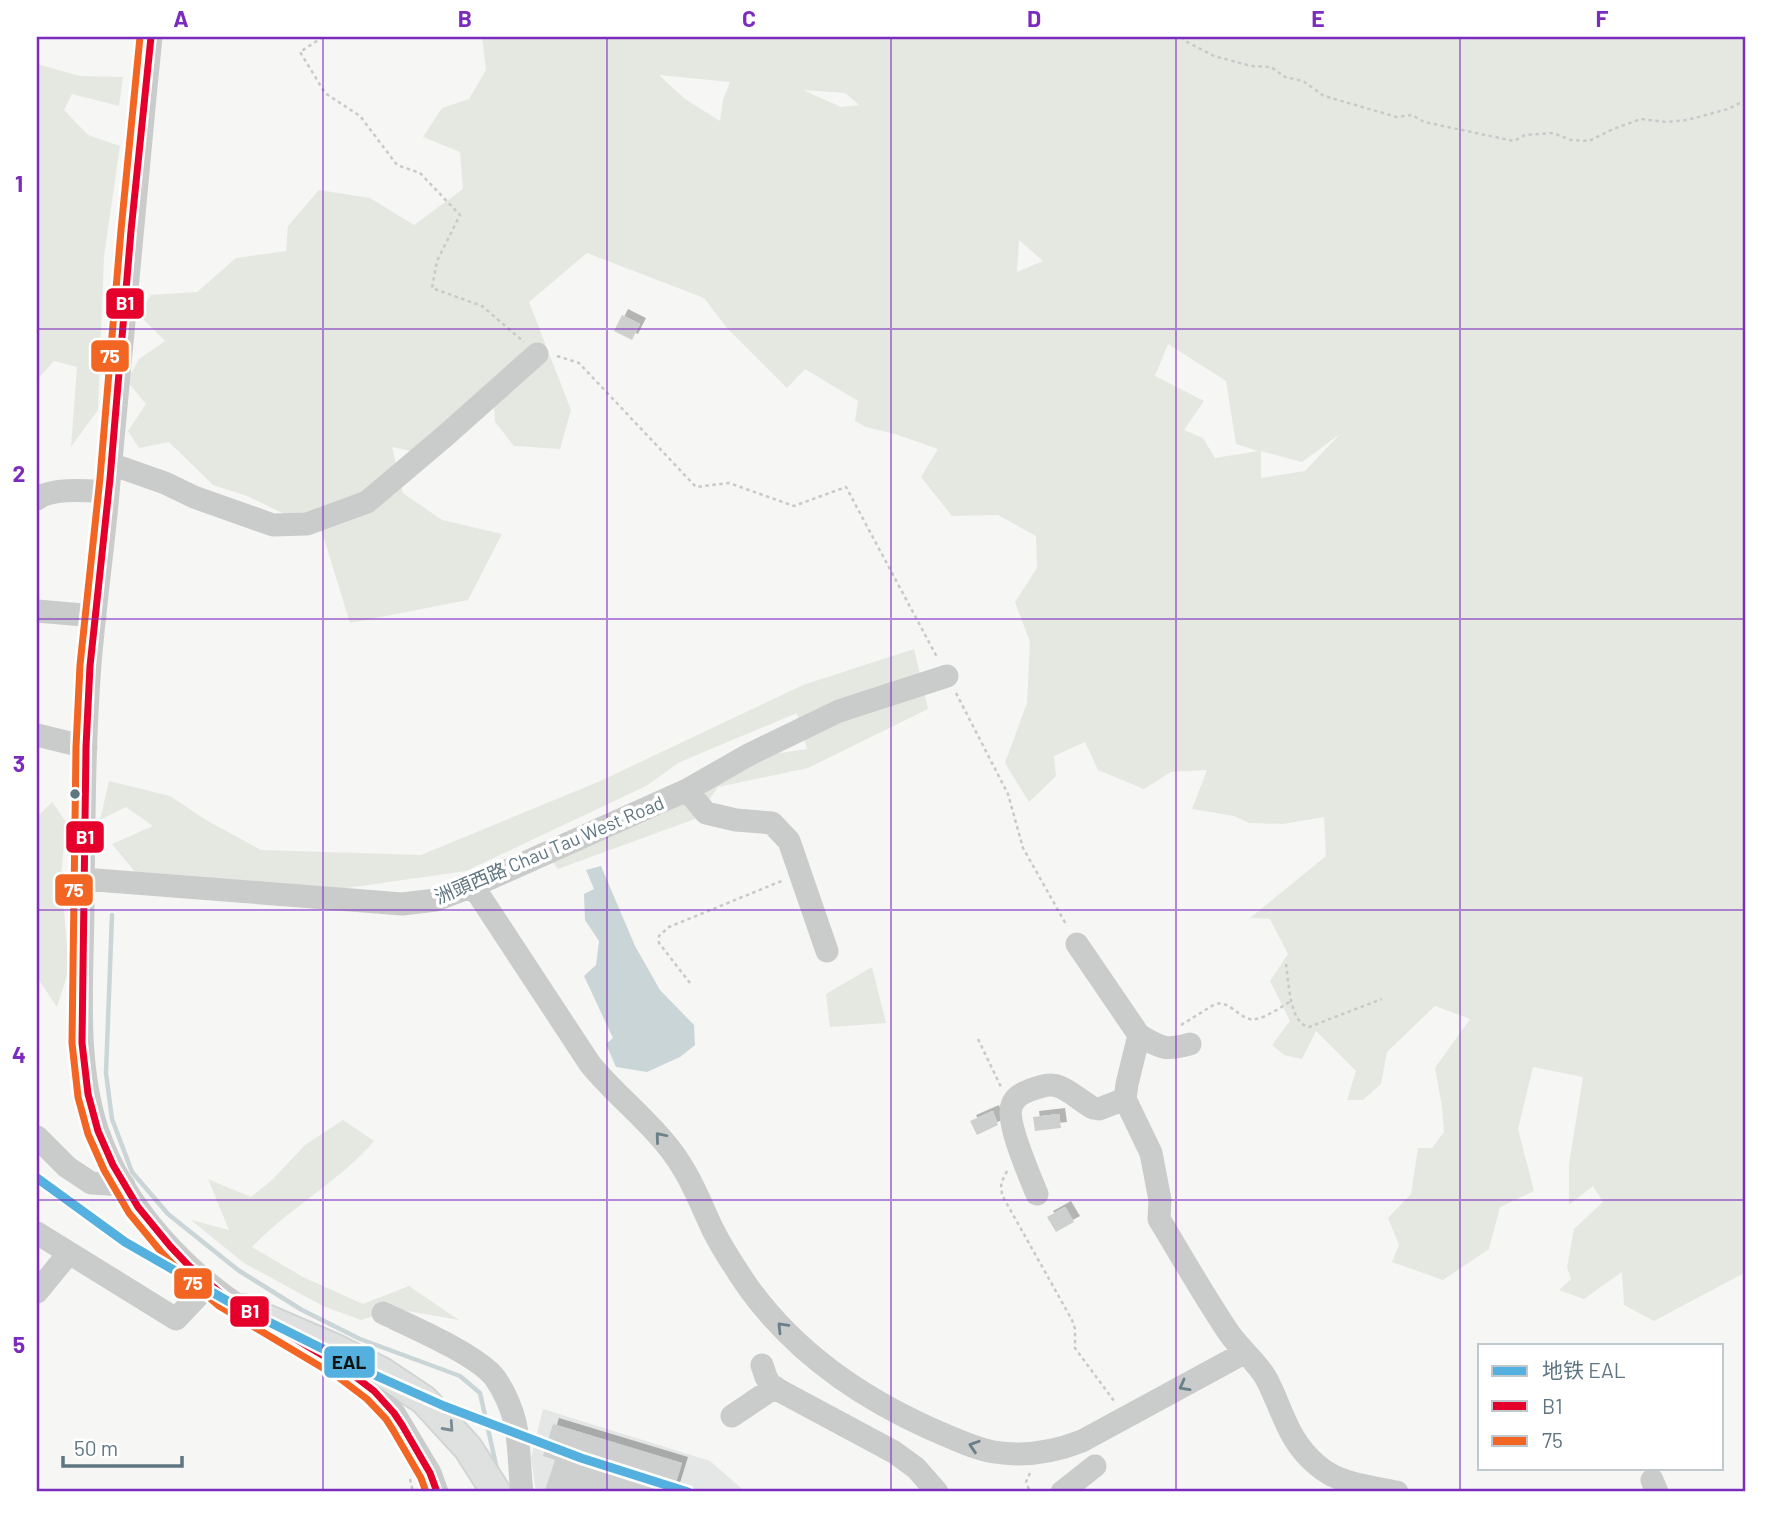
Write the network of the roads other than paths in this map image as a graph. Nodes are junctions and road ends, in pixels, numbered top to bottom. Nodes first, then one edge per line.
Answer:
1 (151, 37) edge
2 (537, 354) road end
3 (111, 464) junction
4 (108, 492) junction
5 (37, 499) edge
6 (37, 611) edge
7 (95, 616) junction
8 (947, 676) road end
9 (37, 735) edge
10 (86, 747) junction
11 (687, 790) junction
12 (83, 879) junction
13 (473, 886) junction
14 (1077, 944) road end
15 (827, 951) dead end
16 (1148, 1041) junction
17 (1190, 1044) dead end
18 (1125, 1099) junction
19 (37, 1137) edge
20 (124, 1185) junction
21 (1037, 1194) dead end
22 (37, 1233) edge
23 (69, 1253) junction
24 (209, 1284) junction
25 (37, 1292) edge
26 (243, 1308) junction
27 (383, 1313) dead end
28 (1244, 1353) junction
29 (762, 1365) dead end
30 (775, 1387) junction
31 (732, 1416) dead end
32 (411, 1460) junction
33 (1095, 1466) dead end
34 (427, 1492) edge
35 (437, 1492) edge
36 (496, 1492) edge
37 (522, 1492) edge
38 (937, 1492) edge
39 (1062, 1492) edge
40 (1397, 1492) edge

1 - 3 street
2 - 3 street
3 - 4 street
4 - 5 street
4 - 7 street
6 - 7 street
7 - 10 street
8 - 11 street, 洲頭西路 Chau Tau West Road
9 - 10 street
10 - 12 street
11 - 13 street, 洲頭西路 Chau Tau West Road
11 - 15 street
12 - 13 street, 洲頭西路 Chau Tau West Road
12 - 20 street
28 -> 13 street
14 - 16 street
16 - 17 street
16 - 18 street
18 - 21 street
18 - 28 street
19 - 20 street
20 - 24 street
22 - 23 street
23 - 24 street
23 - 25 street
24 - 26 street
26 - 32 street
26 -> 36 main road
27 - 37 street
28 - 40 street
29 - 30 street
30 - 31 street
30 - 38 street
32 - 34 street
32 - 35 street
33 - 39 street

